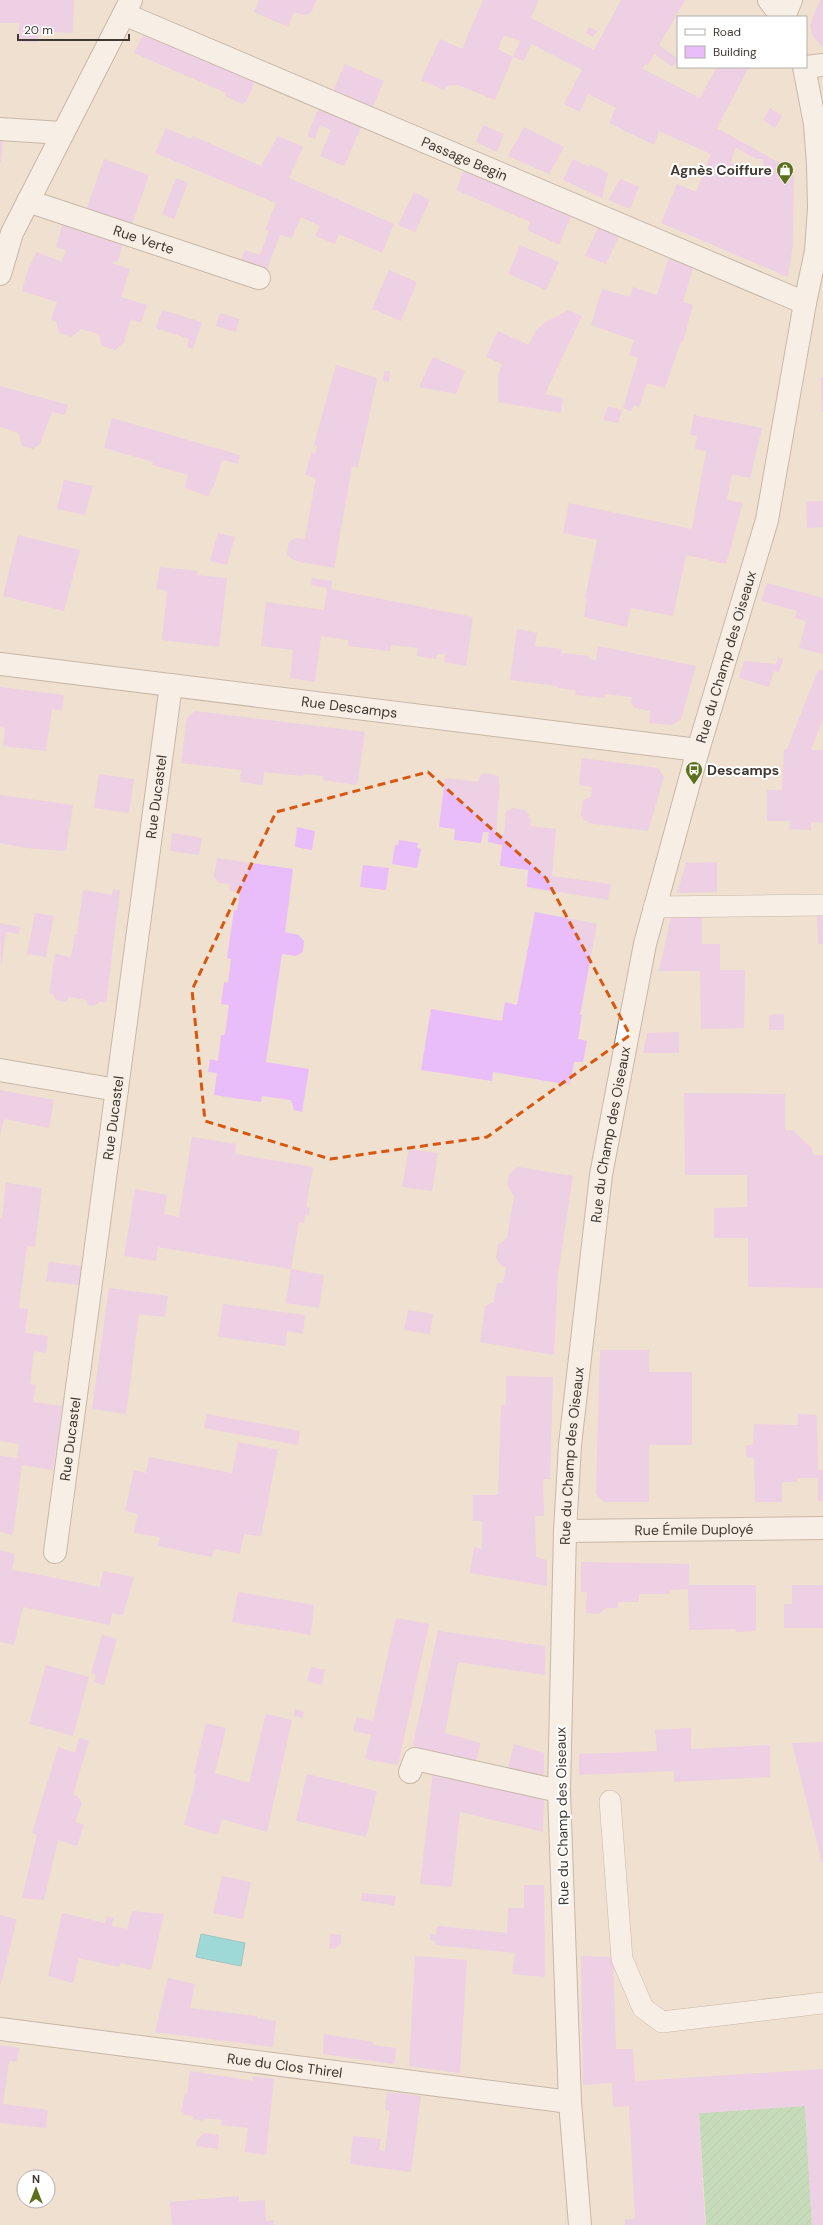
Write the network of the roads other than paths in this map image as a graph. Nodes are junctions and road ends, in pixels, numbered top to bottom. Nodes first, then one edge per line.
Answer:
1 (769, 0) edge
2 (791, 0) edge
3 (128, 7) edge
4 (782, 16) edge
5 (783, 16) edge
6 (823, 65) edge
7 (807, 67) edge
8 (805, 68) edge
9 (0, 129) edge
10 (62, 133) junction
11 (28, 201) junction
12 (0, 274) edge
13 (259, 278) dead end
14 (804, 303) junction
15 (0, 664) edge
16 (171, 685) junction
17 (698, 750) junction
18 (823, 904) edge
19 (654, 907) junction
20 (0, 1070) edge
21 (117, 1090) junction
22 (823, 1528) edge
23 (565, 1531) junction
24 (55, 1552) dead end
25 (410, 1772) dead end
26 (559, 1792) junction
27 (610, 1801) dead end
28 (823, 2003) edge
29 (0, 2029) edge
30 (570, 2102) junction
31 (580, 2225) edge

1 - 4 street
2 - 5 street
3 - 10 street
3 - 14 street, Passage Begin
6 - 7 street
8 - 14 street, Rue du Champ des Oiseaux
9 - 10 street
10 - 11 street
11 - 12 street
11 - 13 street, Rue Verte
14 - 17 street, Rue du Champ des Oiseaux
15 - 16 street, Rue Descamps
16 - 17 street, Rue Descamps
16 - 21 street, Rue Ducastel
17 - 19 street, Rue du Champ des Oiseaux
18 - 19 lane
19 - 23 street, Rue du Champ des Oiseaux
20 - 21 street
21 - 24 street, Rue Ducastel
22 - 23 street, Rue Émile Duployé
23 - 26 street, Rue du Champ des Oiseaux
25 - 26 street
26 - 30 street, Rue du Champ des Oiseaux
27 - 28 lane
29 - 30 street, Rue du Clos Thirel
30 - 31 street, Rue du Champ des Oiseaux

